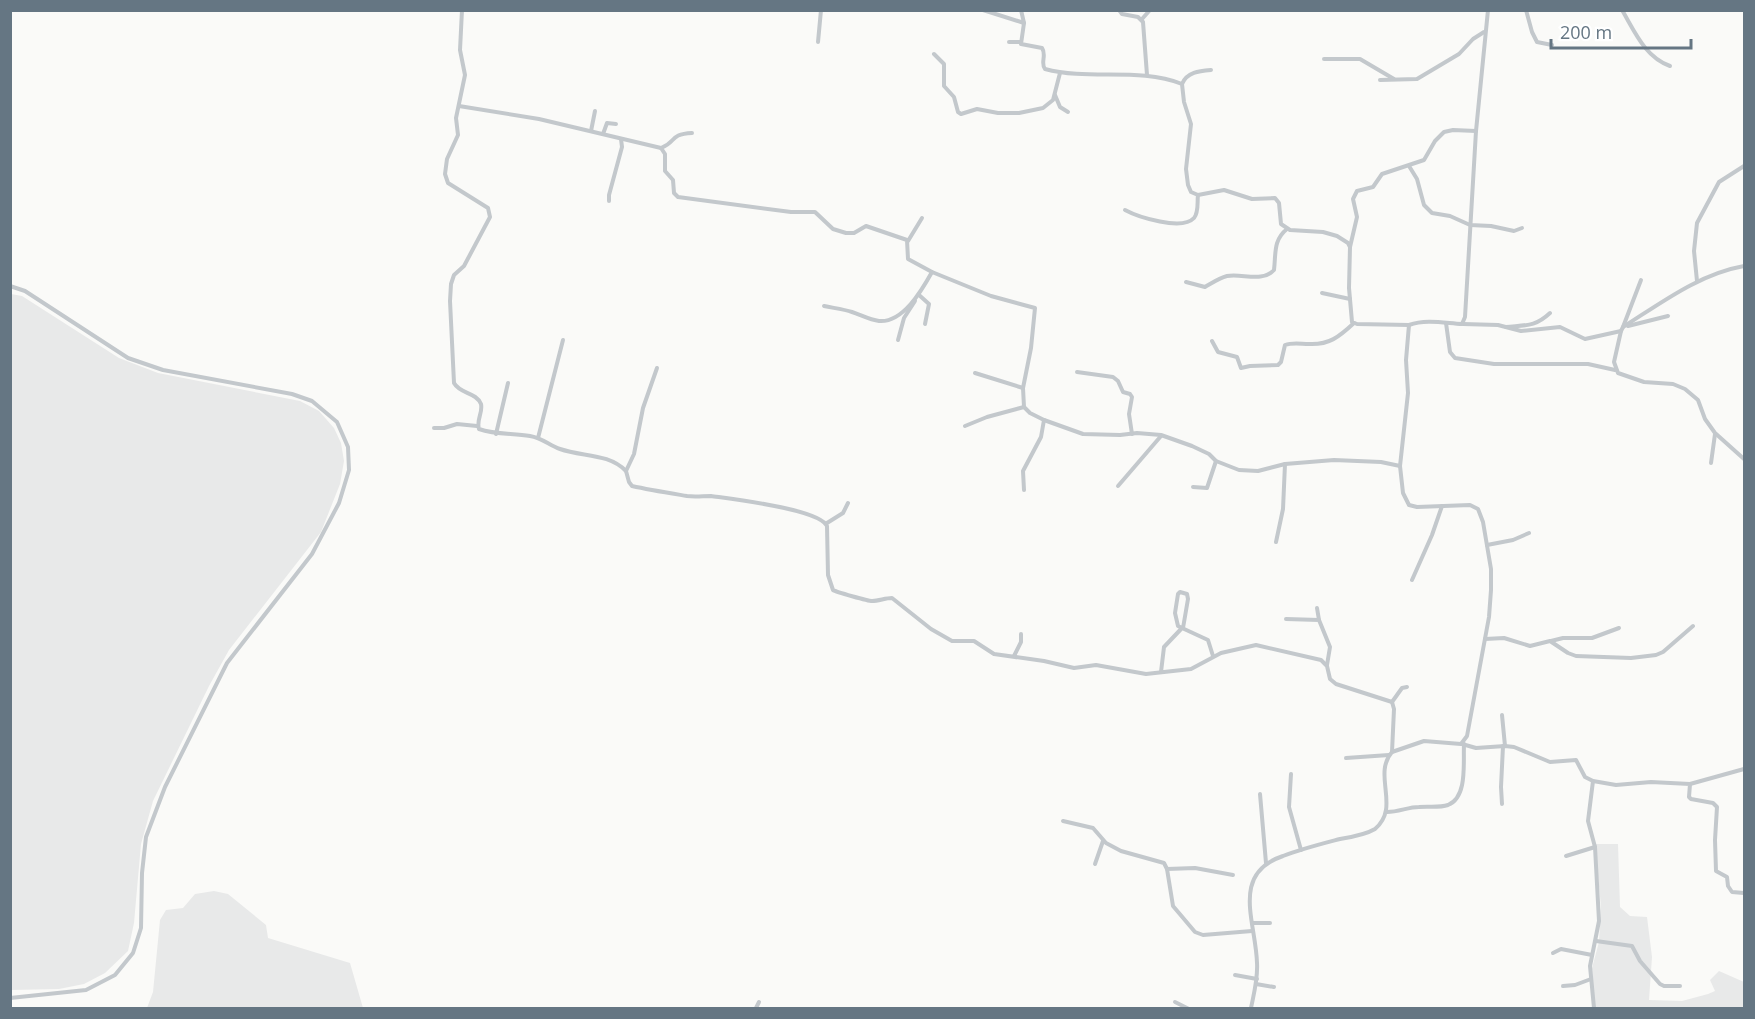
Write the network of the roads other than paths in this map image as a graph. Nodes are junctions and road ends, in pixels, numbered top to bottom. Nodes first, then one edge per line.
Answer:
1 (462, 10) edge
2 (821, 10) edge
3 (983, 10) edge
4 (1022, 10) edge
5 (1119, 10) edge
6 (1150, 10) edge
7 (1488, 10) edge
8 (1526, 10) edge
9 (1622, 10) edge
10 (1142, 19) junction
11 (1024, 23) junction
12 (1484, 31) junction
13 (818, 42) dead end
14 (1009, 42) dead end
15 (1020, 42) junction
16 (1552, 45) dead end
17 (934, 54) dead end
18 (1324, 59) dead end
19 (1670, 66) dead end
20 (1211, 70) dead end
21 (1060, 73) junction
22 (1147, 75) junction
23 (1380, 80) dead end
24 (1394, 80) junction
25 (1182, 84) junction
26 (1055, 95) junction
27 (459, 106) junction
28 (595, 111) dead end
29 (1068, 112) dead end
30 (616, 124) dead end
31 (591, 131) junction
32 (1476, 131) junction
33 (692, 133) dead end
34 (603, 134) junction
35 (621, 139) junction
36 (661, 148) junction
37 (1744, 166) edge
38 (1410, 167) junction
39 (1198, 195) junction
40 (609, 201) dead end
41 (1125, 210) dead end
42 (922, 219) dead end
43 (1470, 225) junction
44 (1522, 228) dead end
45 (1287, 229) junction
46 (908, 242) junction
47 (1350, 248) junction
48 (1744, 266) edge
49 (932, 272) junction
50 (1641, 280) dead end
51 (1697, 280) junction
52 (1186, 282) dead end
53 (10, 286) edge
54 (1322, 293) dead end
55 (918, 296) junction
56 (1350, 299) junction
57 (824, 306) dead end
58 (1550, 313) dead end
59 (1668, 316) dead end
60 (1354, 323) junction
61 (1446, 323) junction
62 (925, 324) dead end
63 (1462, 324) junction
64 (1409, 325) junction
65 (1506, 327) junction
66 (1623, 328) junction
67 (563, 340) dead end
68 (898, 340) dead end
69 (1212, 341) dead end
70 (657, 368) dead end
71 (1615, 370) junction
72 (1077, 372) dead end
73 (975, 373) dead end
74 (508, 383) dead end
75 (1023, 388) junction
76 (1024, 407) junction
77 (1044, 420) junction
78 (477, 426) junction
79 (965, 426) dead end
80 (434, 428) dead end
81 (496, 434) junction
82 (1132, 434) junction
83 (1715, 434) junction
84 (1161, 435) junction
85 (538, 438) junction
86 (1744, 459) edge
87 (1216, 462) junction
88 (1711, 463) dead end
89 (1285, 464) junction
90 (1400, 466) junction
91 (626, 471) junction
92 (1118, 486) dead end
93 (1193, 487) dead end
94 (1024, 490) dead end
95 (848, 503) dead end
96 (1442, 506) junction
97 (827, 523) junction
98 (1529, 533) dead end
99 (1276, 542) dead end
100 (1487, 545) junction
101 (1412, 580) dead end
102 (1317, 608) dead end
103 (1286, 620) dead end
104 (1319, 620) junction
105 (1693, 626) dead end
106 (1618, 627) dead end
107 (1183, 628) junction
108 (1021, 634) dead end
109 (1485, 639) junction
110 (1550, 641) junction
111 (1014, 656) junction
112 (1213, 656) junction
113 (1327, 666) junction
114 (1161, 672) junction
115 (1407, 687) dead end
116 (1392, 702) junction
117 (1502, 715) dead end
118 (1463, 744) junction
119 (1504, 746) junction
120 (1390, 754) junction
121 (1346, 758) dead end
122 (1744, 769) edge
123 (1291, 774) dead end
124 (1593, 781) junction
125 (1690, 784) junction
126 (1260, 794) dead end
127 (1502, 804) dead end
128 (1387, 812) junction
129 (1063, 821) dead end
130 (1103, 841) junction
131 (1595, 847) junction
132 (1301, 850) junction
133 (1566, 856) dead end
134 (1266, 863) junction
135 (1095, 864) dead end
136 (1167, 869) junction
137 (1233, 875) dead end
138 (1744, 892) edge
139 (1252, 923) junction
140 (1270, 923) dead end
141 (1252, 931) junction
142 (1596, 941) junction
143 (1553, 953) dead end
144 (1592, 955) junction
145 (1235, 975) dead end
146 (1591, 979) junction
147 (1257, 981) junction
148 (1563, 986) dead end
149 (1680, 986) dead end
150 (1274, 987) dead end
151 (10, 998) edge
152 (759, 1002) dead end
153 (1175, 1002) dead end
154 (756, 1008) edge
155 (1186, 1008) edge
156 (1251, 1008) edge
157 (1594, 1008) edge

1 - 27 street
2 - 13 street
3 - 11 street
4 - 11 street
5 - 10 street
6 - 10 street
7 - 12 street
8 - 16 street
9 - 19 street
10 - 22 street
11 - 15 street
12 - 24 street
12 - 32 street
14 - 15 street
15 - 21 street
17 - 26 street
18 - 24 street
20 - 25 street
21 - 22 street
21 - 26 street
22 - 25 street
23 - 24 street
25 - 39 street
26 - 29 street
27 - 31 street
27 - 78 street
28 - 31 street
30 - 34 street
31 - 34 street
32 - 38 street
32 - 43 street
33 - 36 street
34 - 35 street
35 - 36 street
35 - 40 street
36 - 46 street
37 - 51 street
38 - 43 street
38 - 47 street
39 - 41 street
39 - 45 street
42 - 46 street
43 - 44 street
43 - 63 street
45 - 47 street
45 - 52 street
46 - 49 street
47 - 56 street
48 - 51 street
49 - 55 street
49 - 75 street
50 - 66 street
51 - 66 street
53 - 151 street
54 - 56 street
55 - 57 street
55 - 62 street
55 - 68 street
56 - 60 street
58 - 65 street
59 - 66 street
60 - 64 street
60 - 69 street
61 - 63 street
61 - 64 street
61 - 71 street
63 - 65 street
64 - 90 street
65 - 66 street
66 - 71 street
67 - 85 street
70 - 91 street
71 - 83 street
72 - 82 street
73 - 75 street
74 - 81 street
75 - 76 street
76 - 77 street
76 - 79 street
77 - 82 street
77 - 94 street
78 - 80 street
78 - 81 street
81 - 85 street
82 - 84 street
83 - 86 street
83 - 88 street
84 - 87 street
84 - 92 street
85 - 91 street
87 - 89 street
87 - 93 street
89 - 90 street
89 - 99 street
90 - 96 street
91 - 97 street
95 - 97 street
96 - 100 street
96 - 101 street
97 - 111 street
98 - 100 street
100 - 109 street
102 - 104 street
103 - 104 street
104 - 113 street
105 - 110 street
106 - 110 street
107 - 107 street
107 - 112 street
107 - 114 street
108 - 111 street
109 - 110 street
109 - 118 street
111 - 114 street
112 - 113 street
112 - 114 street
113 - 116 street
115 - 116 street
116 - 120 street
117 - 119 street
118 - 119 street
118 - 120 street
118 - 128 street
119 - 124 street
119 - 127 street
120 - 121 street
120 - 128 street
122 - 125 street
123 - 132 street
124 - 125 street
124 - 131 street
125 - 138 street
126 - 134 street
128 - 132 street
129 - 130 street
130 - 135 street
130 - 136 street
131 - 133 street
131 - 142 street
132 - 134 street
134 - 139 street
136 - 137 street
136 - 141 street
139 - 140 street
139 - 141 street
141 - 147 street
142 - 144 street
142 - 149 street
143 - 144 street
144 - 146 street
145 - 147 street
146 - 148 street
146 - 157 street
147 - 150 street
147 - 156 street
152 - 154 street
153 - 155 street

